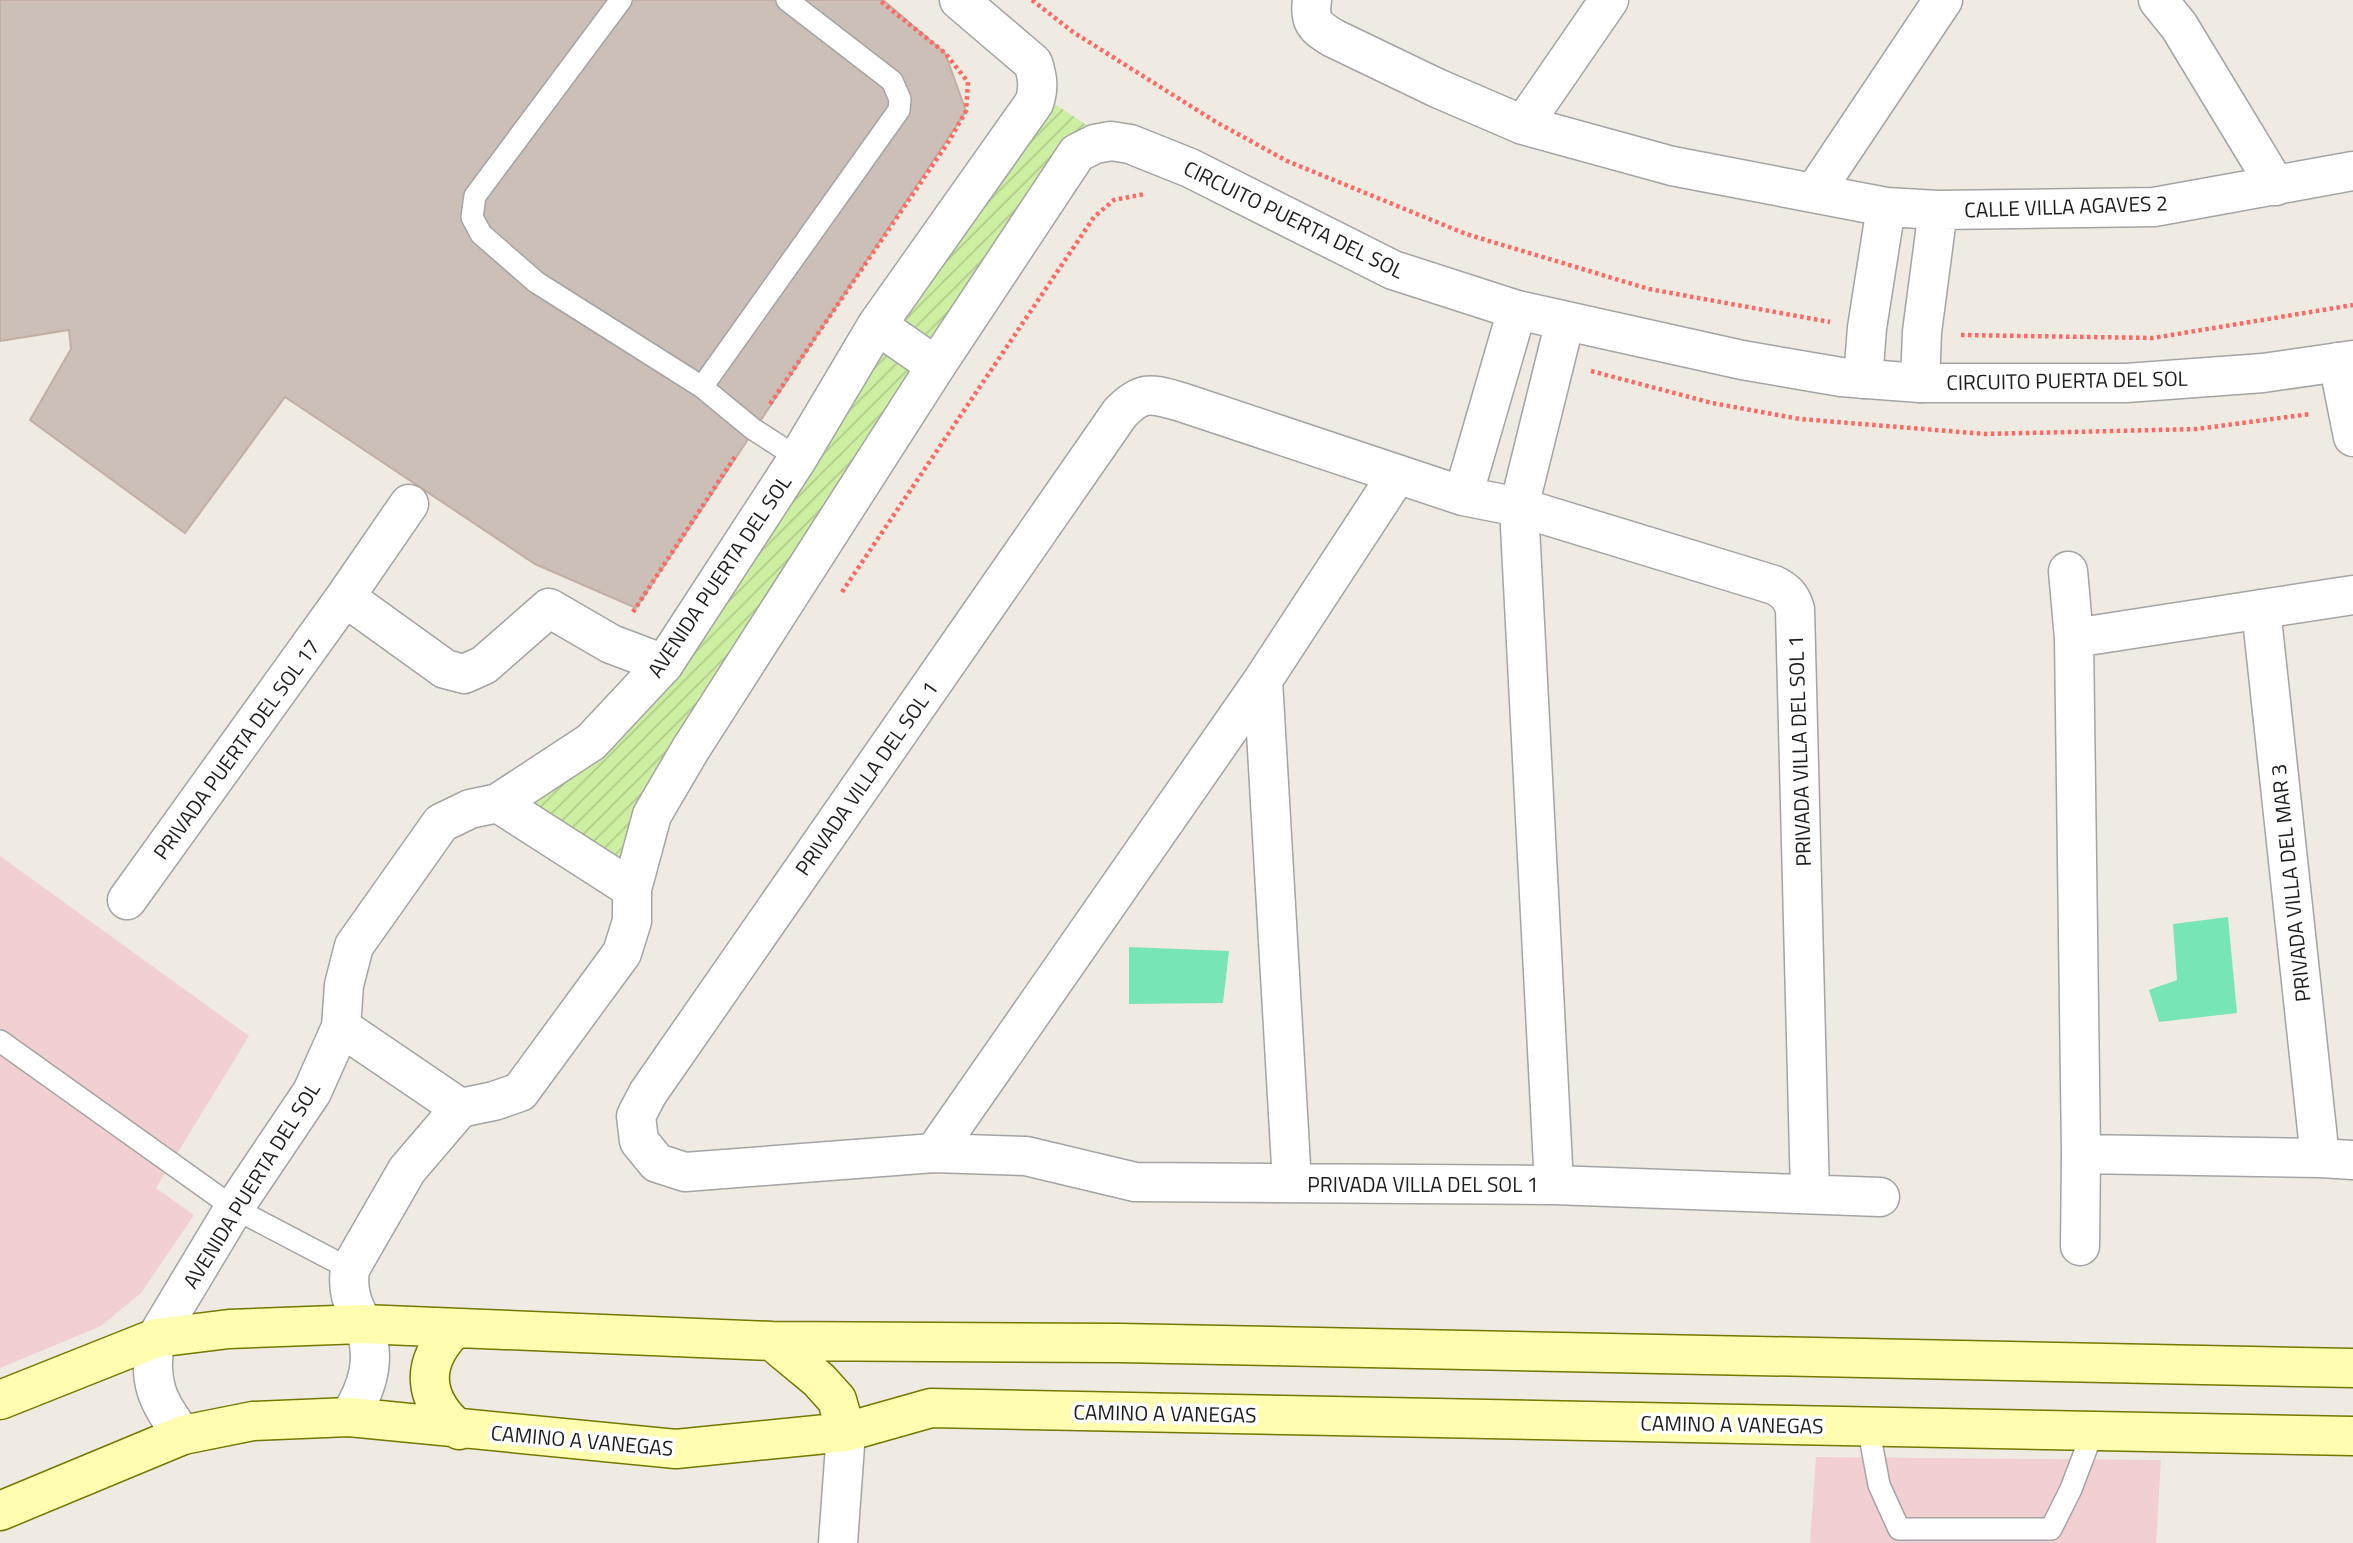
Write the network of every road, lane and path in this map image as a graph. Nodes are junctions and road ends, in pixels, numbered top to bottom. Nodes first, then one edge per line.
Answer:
1 (621, 0) edge
2 (787, 0) edge
3 (879, 0) edge
4 (959, 0) edge
5 (1032, 0) edge
6 (1311, 0) edge
7 (1609, 0) edge
8 (1943, 0) edge
9 (2158, 0) edge
10 (1523, 125) junction
11 (2353, 170) edge
12 (2276, 186) junction
13 (1814, 193) junction
14 (1153, 197) dead end
15 (1886, 207) junction
16 (1938, 210) junction
17 (2353, 305) edge
18 (1517, 310) junction
19 (1564, 321) junction
20 (877, 325) junction
21 (1867, 327) junction
22 (1922, 332) junction
23 (1556, 361) junction
24 (2345, 361) edge
25 (936, 366) junction
26 (1863, 379) junction
27 (1920, 383) junction
28 (702, 387) junction
29 (2350, 422) edge
30 (753, 429) junction
31 (798, 458) junction
32 (1397, 475) junction
33 (1463, 496) junction
34 (410, 504) dead end
35 (1519, 507) junction
36 (2068, 571) dead end
37 (2353, 595) edge
38 (345, 597) junction
39 (838, 597) dead end
40 (2261, 609) junction
41 (2074, 638) junction
42 (611, 644) junction
43 (664, 664) junction
44 (1263, 680) junction
45 (498, 803) junction
46 (632, 889) junction
47 (127, 900) dead end
48 (341, 1027) junction
49 (0, 1041) edge
50 (460, 1108) junction
51 (934, 1153) junction
52 (2081, 1154) junction
53 (2336, 1159) edge
54 (1292, 1183) junction
55 (1554, 1185) junction
56 (1811, 1194) junction
57 (1880, 1197) dead end
58 (234, 1208) junction
59 (2080, 1246) dead end
60 (350, 1269) junction
61 (362, 1324) junction
62 (454, 1329) junction
63 (156, 1338) junction
64 (772, 1341) junction
65 (2353, 1368) edge
66 (0, 1399) edge
67 (349, 1417) junction
68 (1868, 1426) junction
69 (459, 1430) junction
70 (2093, 1430) junction
71 (846, 1432) junction
72 (183, 1435) junction
73 (2353, 1436) edge
74 (0, 1511) edge
75 (838, 1543) edge

1 - 28 lane
2 - 28 lane
3 - 30 path
4 - 20 street, AVENIDA PUERTA DEL SOL
5 - 21 path
6 - 10 street, CALLE VILLA AGAVES 2
7 - 10 street
8 - 13 street
9 - 12 street
10 - 13 street, CALLE VILLA AGAVES 2
11 - 12 street, CALLE VILLA AGAVES 2
12 - 16 street, CALLE VILLA AGAVES 2
13 - 15 street, CALLE VILLA AGAVES 2
14 - 39 path
15 - 16 street, CALLE VILLA AGAVES 2
15 - 21 street
16 - 22 street, CALLE VILLA AGAVES 2
17 - 22 path
18 - 19 street, CIRCUITO PUERTA DEL SOL
18 - 25 street, CIRCUITO PUERTA DEL SOL
18 - 33 street
19 - 23 street
19 - 26 street, CIRCUITO PUERTA DEL SOL
20 - 25 street
20 - 31 street, AVENIDA PUERTA DEL SOL
21 - 26 street
22 - 27 street, CIRCUITO PUERTA DEL SOL
23 - 29 path
23 - 35 street, PRIVADA VILLA DEL SOL 1
24 - 27 street, CIRCUITO PUERTA DEL SOL
24 - 29 street, CIRCUITO PUERTA DEL SOL
25 - 46 street
26 - 27 street, CIRCUITO PUERTA DEL SOL
28 - 30 lane
30 - 31 lane
30 - 42 path
31 - 43 street, AVENIDA PUERTA DEL SOL
32 - 33 street, PRIVADA VILLA DEL SOL 1
32 - 44 street
32 - 51 street, PRIVADA VILLA DEL SOL 1
33 - 35 street, PRIVADA VILLA DEL SOL 1
34 - 38 street, PRIVADA PUERTA DEL SOL 17
35 - 55 street, PRIVADA VILLA DEL SOL 1
35 - 56 street, PRIVADA VILLA DEL SOL 1
36 - 41 street
37 - 40 street
38 - 42 street
38 - 47 street, PRIVADA PUERTA DEL SOL 17
40 - 41 street
40 - 53 street, PRIVADA VILLA DEL MAR 3
41 - 52 street
42 - 43 street
43 - 45 street, AVENIDA PUERTA DEL SOL
44 - 51 street
44 - 54 street, PRIVADA VILLA DEL SOL 1
45 - 46 street
45 - 48 street, AVENIDA PUERTA DEL SOL
46 - 50 street
48 - 50 street
48 - 58 street, AVENIDA PUERTA DEL SOL
49 - 58 lane
50 - 60 street
51 - 54 street, PRIVADA VILLA DEL SOL 1
52 - 53 street, PRIVADA VILLA DEL MAR 3
52 - 59 street
54 - 55 street, PRIVADA VILLA DEL SOL 1
55 - 56 street, PRIVADA VILLA DEL SOL 1
56 - 57 street, PRIVADA VILLA DEL SOL 1
58 - 60 lane
58 - 63 street, AVENIDA PUERTA DEL SOL
60 - 61 street
61 - 62 main road
61 - 63 main road
61 - 67 street
62 - 64 main road
62 - 69 main road
63 - 66 main road
63 - 72 street, AVENIDA PUERTA DEL SOL
64 - 65 main road
64 - 71 main road
67 - 69 main road, CAMINO A VANEGAS
67 - 72 main road, CAMINO A VANEGAS
68 - 70 main road, CAMINO A VANEGAS
68 - 70 lane
68 - 71 main road, CAMINO A VANEGAS
69 - 71 main road, CAMINO A VANEGAS
70 - 73 main road, CAMINO A VANEGAS
71 - 75 street
72 - 74 main road, CAMINO A VANEGAS

